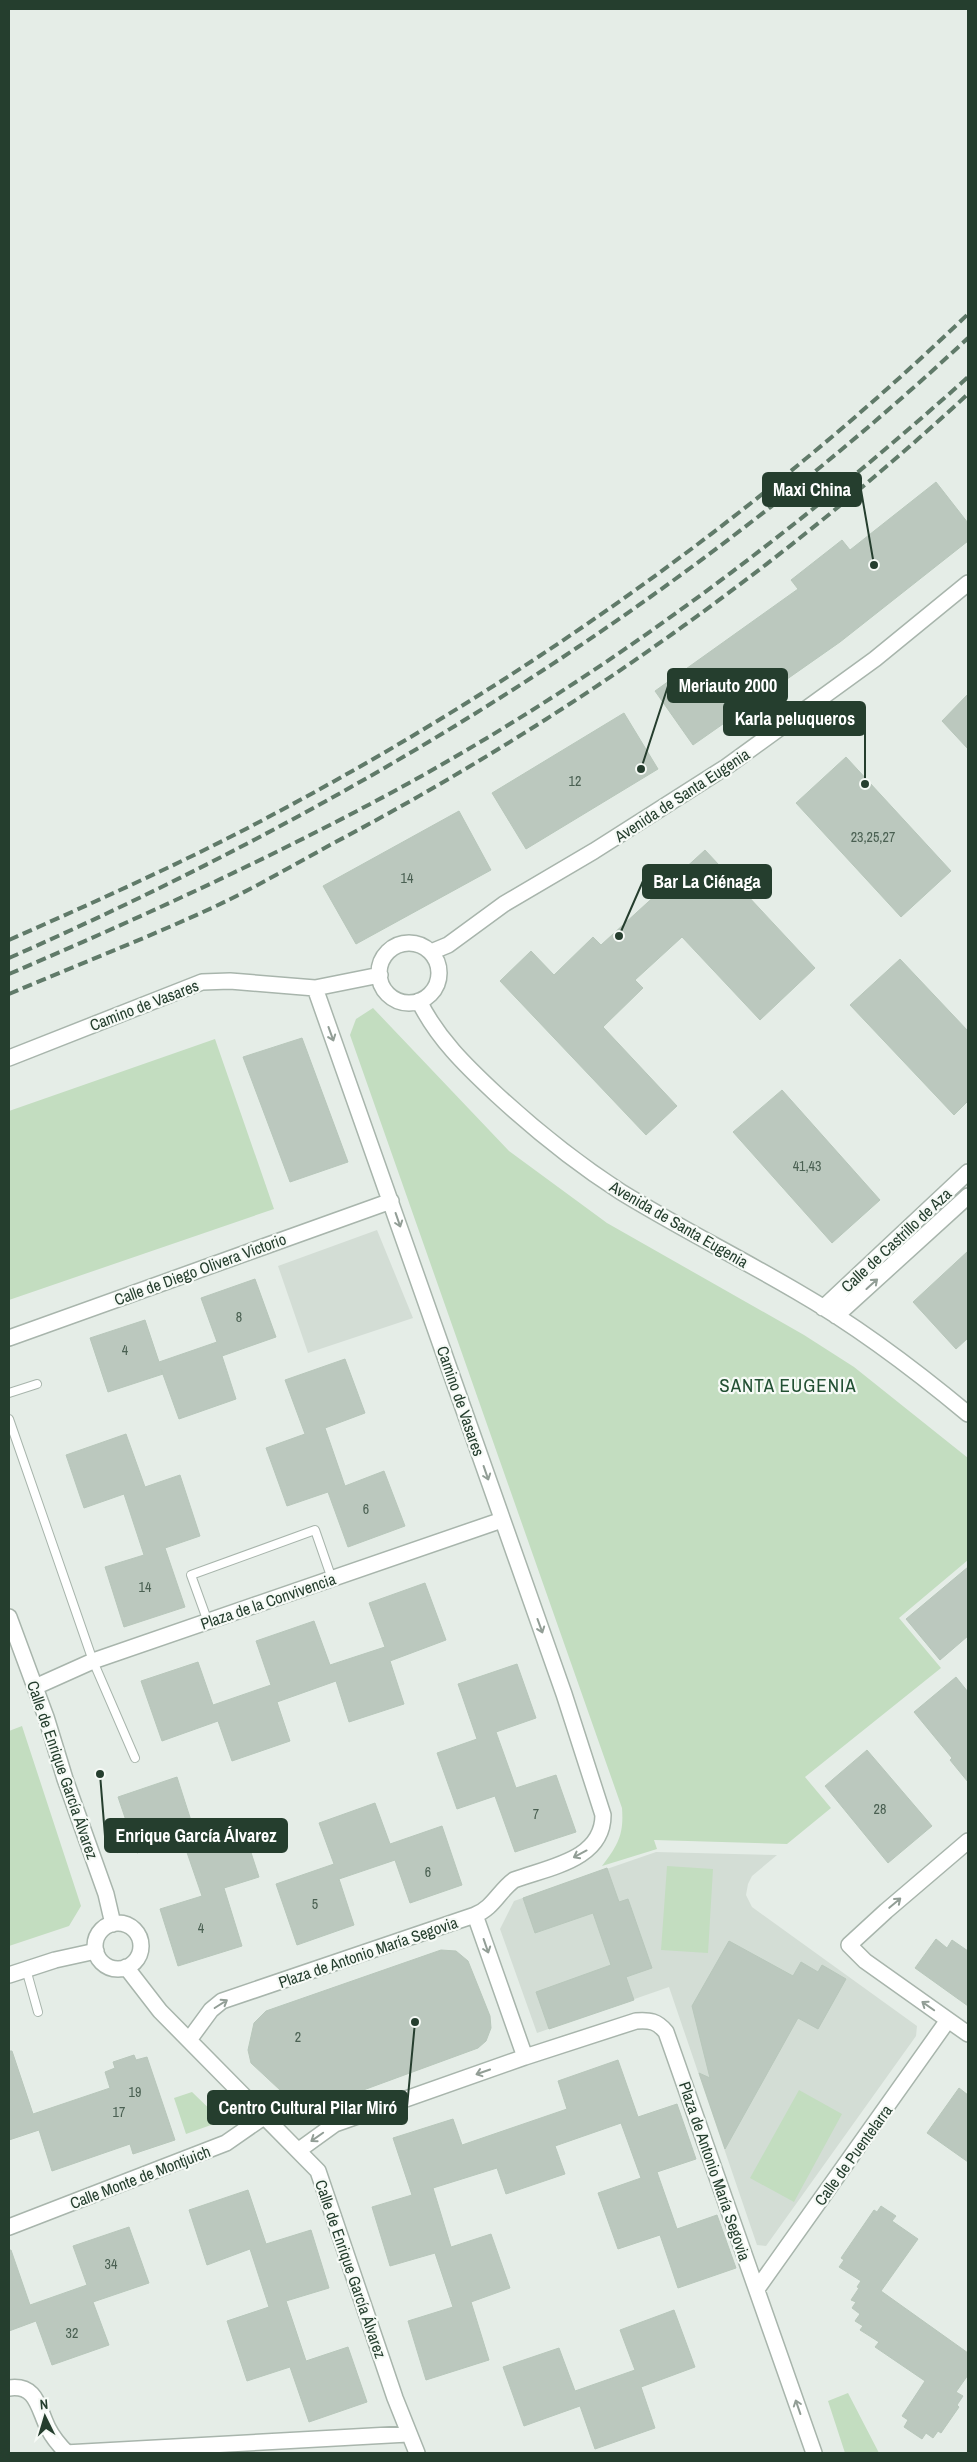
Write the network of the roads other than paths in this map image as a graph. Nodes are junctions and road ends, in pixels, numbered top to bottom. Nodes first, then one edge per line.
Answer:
1 (968, 583) edge
2 (431, 952) junction
3 (380, 976) junction
4 (315, 988) junction
5 (419, 1002) junction
6 (9, 1058) edge
7 (968, 1172) edge
8 (968, 1196) edge
9 (391, 1201) junction
10 (823, 1308) junction
11 (836, 1316) junction
12 (9, 1338) edge
13 (37, 1384) dead end
14 (9, 1393) edge
15 (968, 1414) edge
16 (9, 1419) edge
17 (502, 1520) junction
18 (332, 1578) junction
19 (9, 1616) edge
20 (208, 1622) junction
21 (94, 1661) junction
22 (35, 1687) junction
23 (134, 1758) dead end
24 (968, 1842) edge
25 (475, 1915) junction
26 (113, 1924) junction
27 (96, 1951) junction
28 (126, 1967) junction
29 (26, 1969) junction
30 (9, 1975) edge
31 (38, 2012) dead end
32 (948, 2020) junction
33 (968, 2034) edge
34 (189, 2040) junction
35 (525, 2057) junction
36 (265, 2116) junction
37 (299, 2150) junction
38 (9, 2227) edge
39 (757, 2289) junction
40 (9, 2388) edge
41 (411, 2445) edge
42 (66, 2453) edge
43 (814, 2453) edge

1 - 2 street, Avenida de Santa Eugenia
2 - 3 street
2 - 5 street
3 - 4 street, Camino de Vasares
3 - 5 street
4 - 6 street, Camino de Vasares
4 -> 9 street, Camino de Vasares
5 - 10 street, Avenida de Santa Eugenia
7 - 10 street, Calle de Castrillo de Aza
11 -> 8 street, Calle de Castrillo de Aza
9 - 12 street, Calle de Diego Olivera Victorio
9 -> 17 street, Camino de Vasares
10 - 11 street, Avenida de Santa Eugenia
11 - 15 street, Avenida de Santa Eugenia
13 - 14 lane
16 - 21 lane
17 - 18 street, Plaza de la Convivencia
17 -> 25 street, Camino de Vasares
18 - 20 street, Plaza de la Convivencia
18 - 20 lane
19 - 22 street, Calle de Enrique García Álvarez
20 - 21 street, Plaza de la Convivencia
21 - 22 street, Plaza de la Convivencia
21 - 23 lane
22 - 26 street, Calle de Enrique García Álvarez
32 -> 24 street
34 -> 25 street, Plaza de Antonio María Segovia
25 -> 35 street, Plaza de Antonio María Segovia
26 - 27 street
26 - 28 street
27 - 28 street
27 - 29 street
28 - 34 street, Calle de Enrique García Álvarez
29 - 30 street
29 - 31 lane
32 - 33 street
32 - 39 street, Calle de Puentelarra
34 - 36 street, Calle de Enrique García Álvarez
35 -> 37 street, Plaza de Antonio María Segovia
35 - 39 street, Plaza de Antonio María Segovia
36 - 37 street, Calle de Enrique García Álvarez
36 - 38 street, Calle Monte de Montjuich
37 - 41 street, Calle de Enrique García Álvarez
43 -> 39 street, Plaza de Antonio María Segovia
40 - 42 street, Calle de Enrique García Álvarez
41 - 42 street, Calle de Enrique García Álvarez

